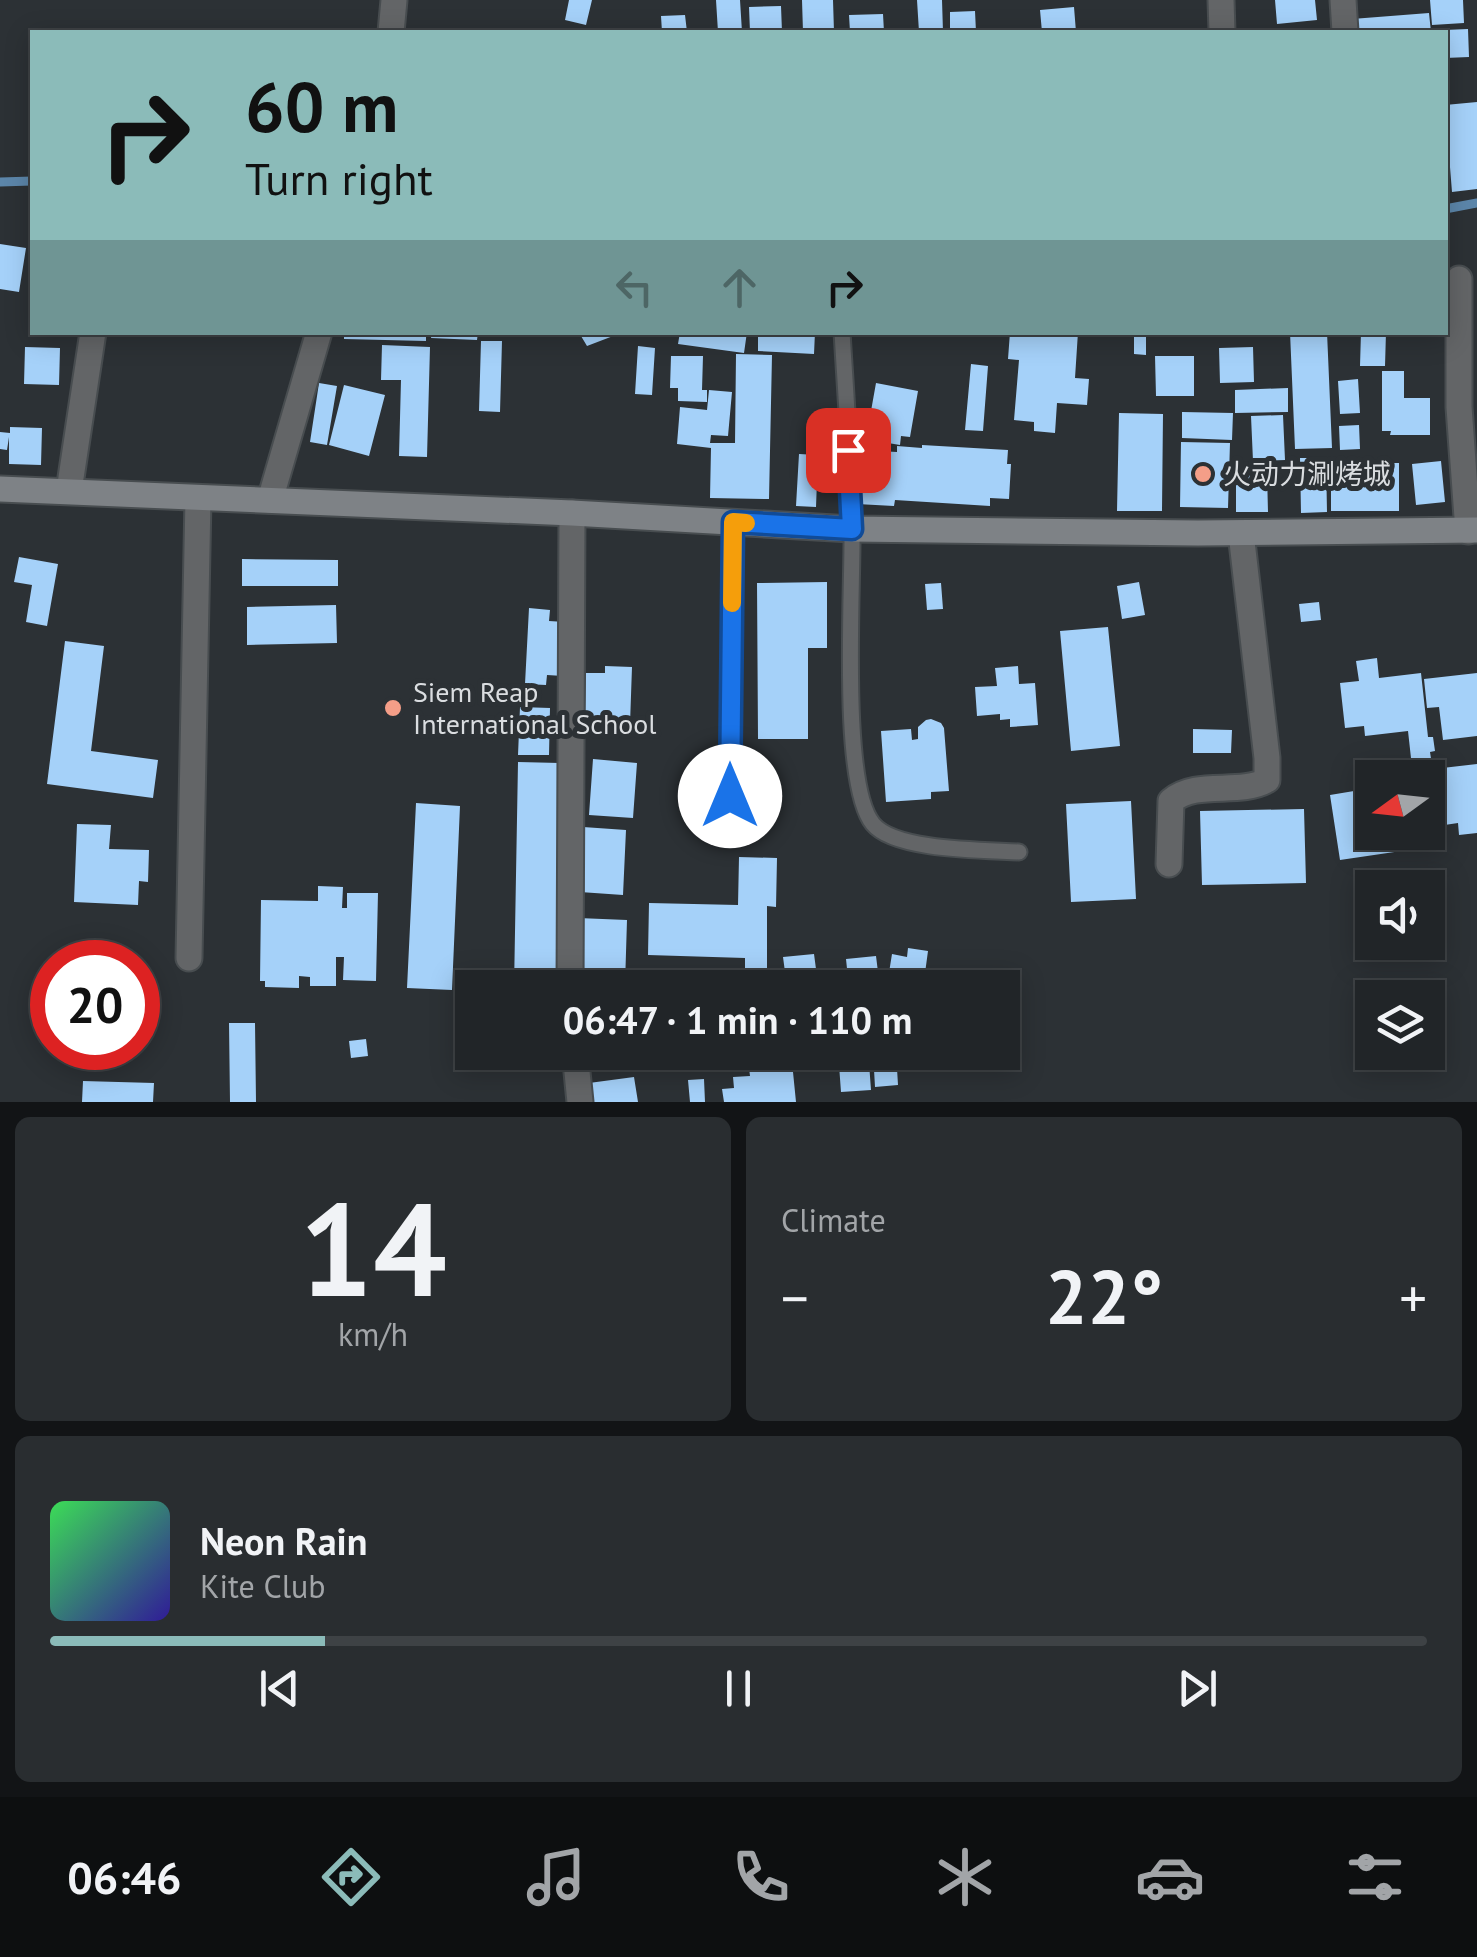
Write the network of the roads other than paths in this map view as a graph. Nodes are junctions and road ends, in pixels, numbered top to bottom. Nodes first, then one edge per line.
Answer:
1 (394, 0) edge
2 (1220, 0) edge
3 (1342, 0) edge
4 (391, 30) edge
5 (1222, 30) edge
6 (1345, 30) edge
7 (1459, 279) dead end
8 (93, 335) edge
9 (317, 335) edge
10 (842, 335) edge
11 (0, 488) edge
12 (69, 491) junction
13 (198, 498) junction
14 (270, 500) junction
15 (572, 513) junction
16 (733, 522) junction
17 (852, 529) junction
18 (1472, 530) edge
19 (1241, 533) junction
20 (730, 796) dead end
21 (1020, 852) dead end
22 (1169, 864) dead end
23 (189, 958) dead end
24 (570, 970) edge
25 (577, 1070) edge
26 (580, 1102) edge

1 - 4 street
2 - 5 street
3 - 6 street
7 - 18 street
8 - 12 street
9 - 14 street
10 - 17 lane
11 - 12 street
12 - 13 street
13 - 14 street
13 - 23 street
14 - 15 street
15 - 16 street
15 - 24 street
16 - 17 street
16 - 20 lane
17 - 19 street
17 - 21 lane
18 - 19 street
19 - 22 street
25 - 26 street

